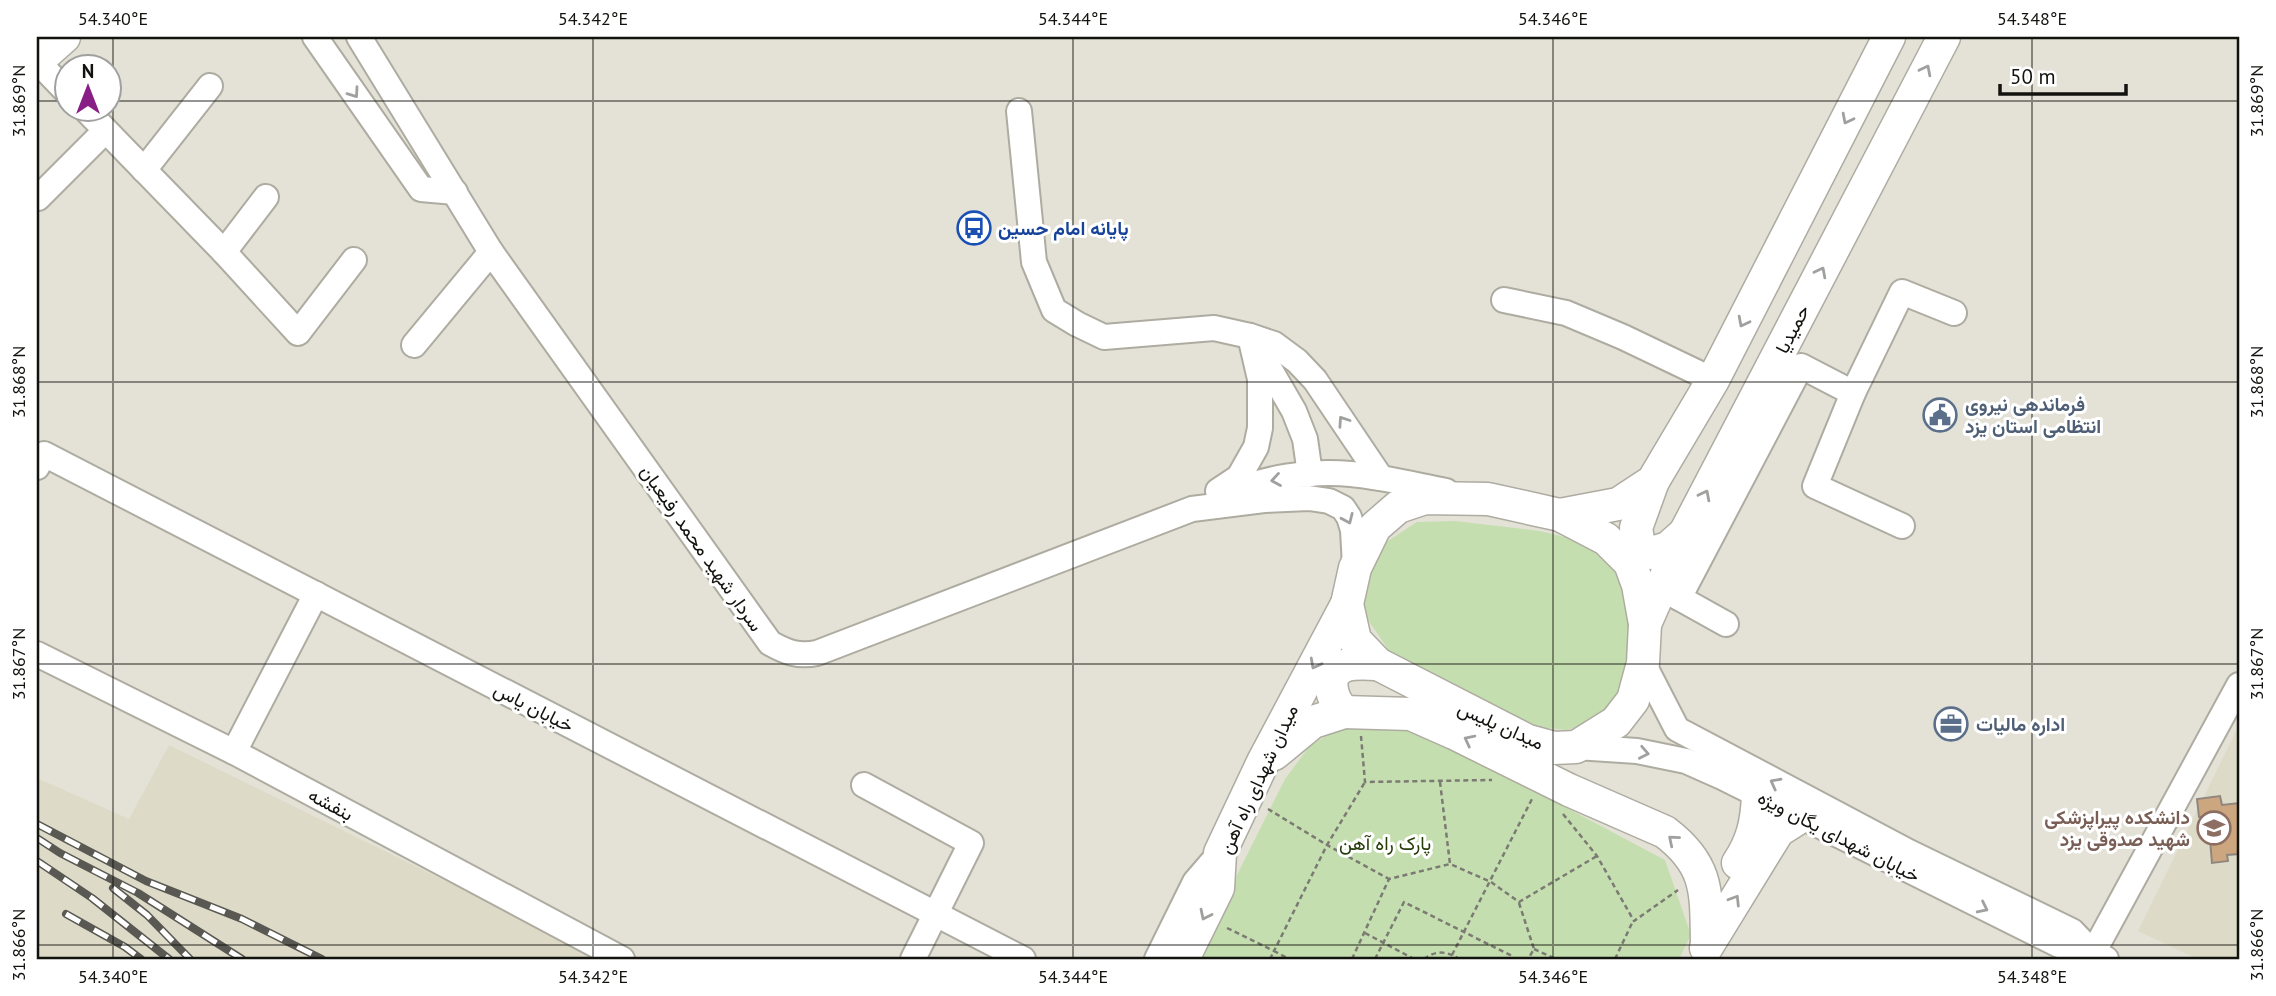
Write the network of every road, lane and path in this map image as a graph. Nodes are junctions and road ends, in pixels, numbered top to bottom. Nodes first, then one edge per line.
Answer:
1 (64, 37) edge
2 (315, 37) edge
3 (359, 37) edge
4 (1889, 37) edge
5 (1944, 37) edge
6 (37, 61) edge
7 (52, 77) edge
8 (210, 86) dead end
9 (1020, 111) dead end
10 (97, 122) edge
11 (105, 131) junction
12 (144, 170) junction
13 (455, 192) junction
14 (267, 197) dead end
15 (38, 198) edge
16 (223, 252) junction
17 (491, 252) junction
18 (354, 260) dead end
19 (1504, 300) dead end
20 (1954, 313) dead end
21 (1251, 335) junction
22 (414, 345) dead end
23 (1713, 380) junction
24 (1853, 393) junction
25 (41, 461) edge
26 (1310, 474) junction
27 (1381, 478) junction
28 (1653, 481) junction
29 (1488, 499) junction
30 (1192, 509) junction
31 (1560, 515) junction
32 (1902, 526) dead end
33 (1685, 533) junction
34 (1355, 568) junction
35 (1670, 593) junction
36 (316, 594) junction
37 (1347, 604) junction
38 (1645, 624) junction
39 (1726, 624) dead end
40 (37, 654) edge
41 (1643, 663) junction
42 (1378, 664) junction
43 (2237, 692) edge
44 (1351, 712) junction
45 (1576, 747) junction
46 (234, 752) junction
47 (1263, 762) junction
48 (1542, 778) junction
49 (1493, 780) dead end
50 (1440, 781) junction
51 (1365, 782) junction
52 (864, 785) dead end
53 (1758, 795) junction
54 (1247, 796) junction
55 (1558, 809) dead end
56 (1800, 817) junction
57 (1326, 845) junction
58 (1220, 853) junction
59 (1597, 856) junction
60 (1450, 864) junction
61 (1389, 879) junction
62 (1703, 879) junction
63 (1491, 882) junction
64 (1519, 902) junction
65 (936, 914) junction
66 (1205, 915) junction
67 (1634, 921) junction
68 (1464, 932) junction
69 (1365, 933) junction
70 (1383, 942) junction
71 (1534, 949) junction
72 (1274, 951) junction
73 (1704, 952) edge
74 (1452, 955) junction
75 (2100, 956) edge
76 (622, 959) edge
77 (913, 959) edge
78 (1023, 959) edge
79 (1157, 959) edge
80 (1183, 959) edge
81 (1270, 959) edge
82 (1289, 959) edge
83 (1352, 959) edge
84 (1375, 959) edge
85 (1414, 959) edge
86 (1424, 959) edge
87 (1459, 959) edge
88 (1510, 959) edge
89 (1528, 959) edge
90 (1556, 959) edge
91 (1615, 959) edge

1 - 6 main road
2 -> 13 street
3 - 13 street, سردار شهید محمد رفیعیان
4 -> 23 main road
33 -> 5 main road, حمیدیا
6 - 7 street
8 - 12 street
9 - 21 street
10 - 11 street
11 - 12 street
11 - 15 street
12 - 16 street
13 - 17 street, سردار شهید محمد رفیعیان
14 - 16 street
16 - 18 street
17 - 22 street
17 - 30 street, سردار شهید محمد رفیعیان
19 - 23 street
20 - 24 street
21 - 26 street
27 -> 21 street
21 - 30 street
23 - 28 main road
24 - 32 street
24 - 35 street
25 - 36 street, خیابان یاس
26 - 27 street
26 -> 30 street
27 - 29 street
28 - 31 main road
28 - 33 main road
29 - 31 main road, میدان پلیس
29 - 34 main road, میدان پلیس
30 -> 34 street, سردار شهید محمد رفیعیان
31 - 38 main road, میدان پلیس
33 - 35 main road, حمیدیا
34 - 37 main road, میدان پلیس
35 - 38 main road, حمیدیا
35 - 39 street
36 - 46 street
36 - 65 street, خیابان یاس
37 - 42 main road, میدان پلیس
37 -> 47 main road, میدان شهدای راه آهن
38 - 41 main road, میدان پلیس
40 - 46 street, بنفشه
41 - 45 main road, میدان پلیس
75 -> 41 street, خیابان شهدای یگان ویژه
42 - 44 main road
42 - 45 main road, میدان پلیس
43 - 75 street
44 - 47 main road
48 -> 44 main road
44 - 51 path
45 -> 53 street, خیابان شهدای یگان ویژه
46 - 76 street, بنفشه
47 - 54 main road, میدان شهدای راه آهن
62 -> 48 main road
48 - 63 path
49 - 50 path
50 - 51 path
50 - 60 path
51 - 57 path
52 - 65 street
53 - 56 street, خیابان شهدای یگان ویژه
53 - 62 main road
54 - 57 path
54 - 58 main road, میدان شهدای راه آهن
55 - 59 path
73 -> 56 main road
56 -> 75 street, خیابان شهدای یگان ویژه
57 - 61 path
57 - 72 path
58 -> 66 main road, میدان شهدای راه آهن
58 - 79 street
59 - 64 path
59 - 67 path
60 - 61 path
60 - 63 path
61 - 69 path
62 - 67 path
62 - 73 main road
63 - 64 path
63 - 68 path
64 - 71 path
65 - 77 street
65 - 78 street, خیابان یاس
66 - 72 path
66 - 80 main road, میدان شهدای راه آهن
67 - 91 path
68 - 70 path
68 - 74 path
68 - 88 path
69 - 70 path
69 - 83 path
70 - 84 path
70 - 85 path
71 - 89 path
71 - 90 path
72 - 81 path
72 - 82 path
74 - 86 path
74 - 87 path

